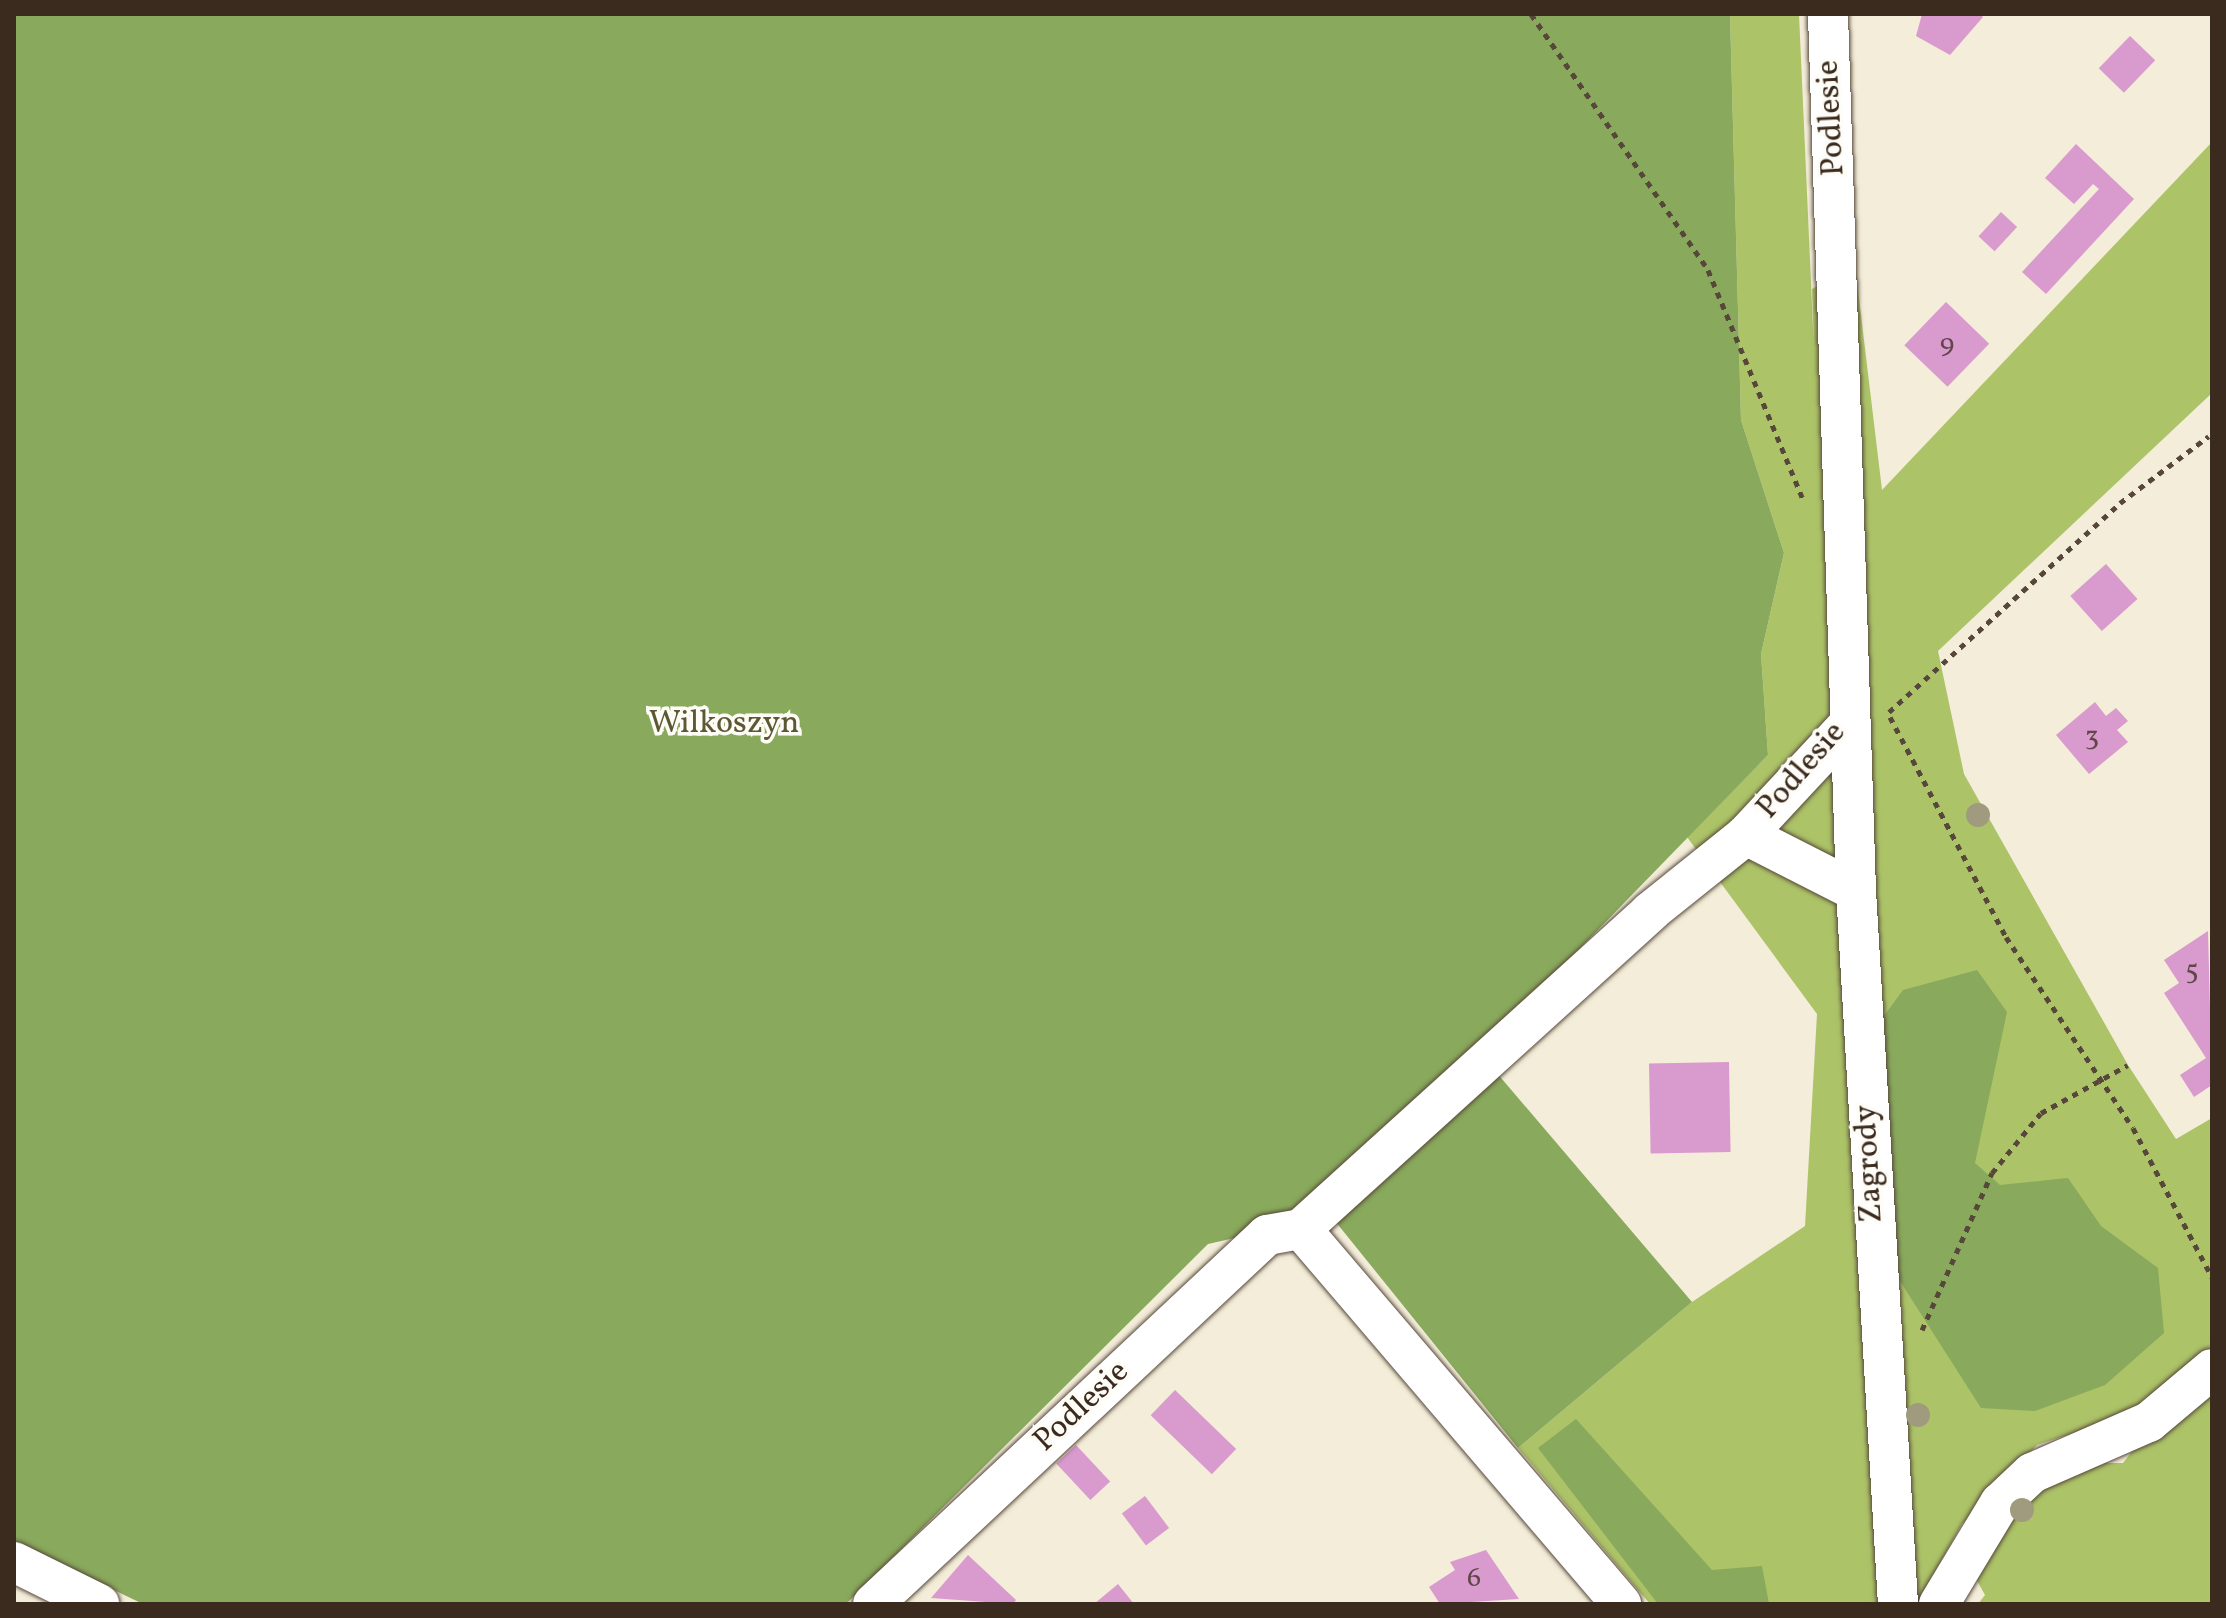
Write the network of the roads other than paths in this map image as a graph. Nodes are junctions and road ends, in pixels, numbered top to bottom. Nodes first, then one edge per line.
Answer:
1 (1828, 14) edge
2 (1869, 718) junction
3 (1746, 835) junction
4 (1856, 891) junction
5 (1301, 1229) junction
6 (2212, 1369) edge
7 (14, 1562) edge
8 (99, 1604) edge
9 (873, 1604) edge
10 (1621, 1604) edge
11 (1898, 1604) edge
12 (1939, 1604) edge

1 - 2 street, Podlesie
2 - 3 street, Podlesie
2 - 4 street, Zagrody
3 - 4 street
3 - 5 street, Podlesie
4 - 11 street, Zagrody
5 - 9 street, Podlesie
5 - 10 street
6 - 12 street
7 - 8 street

